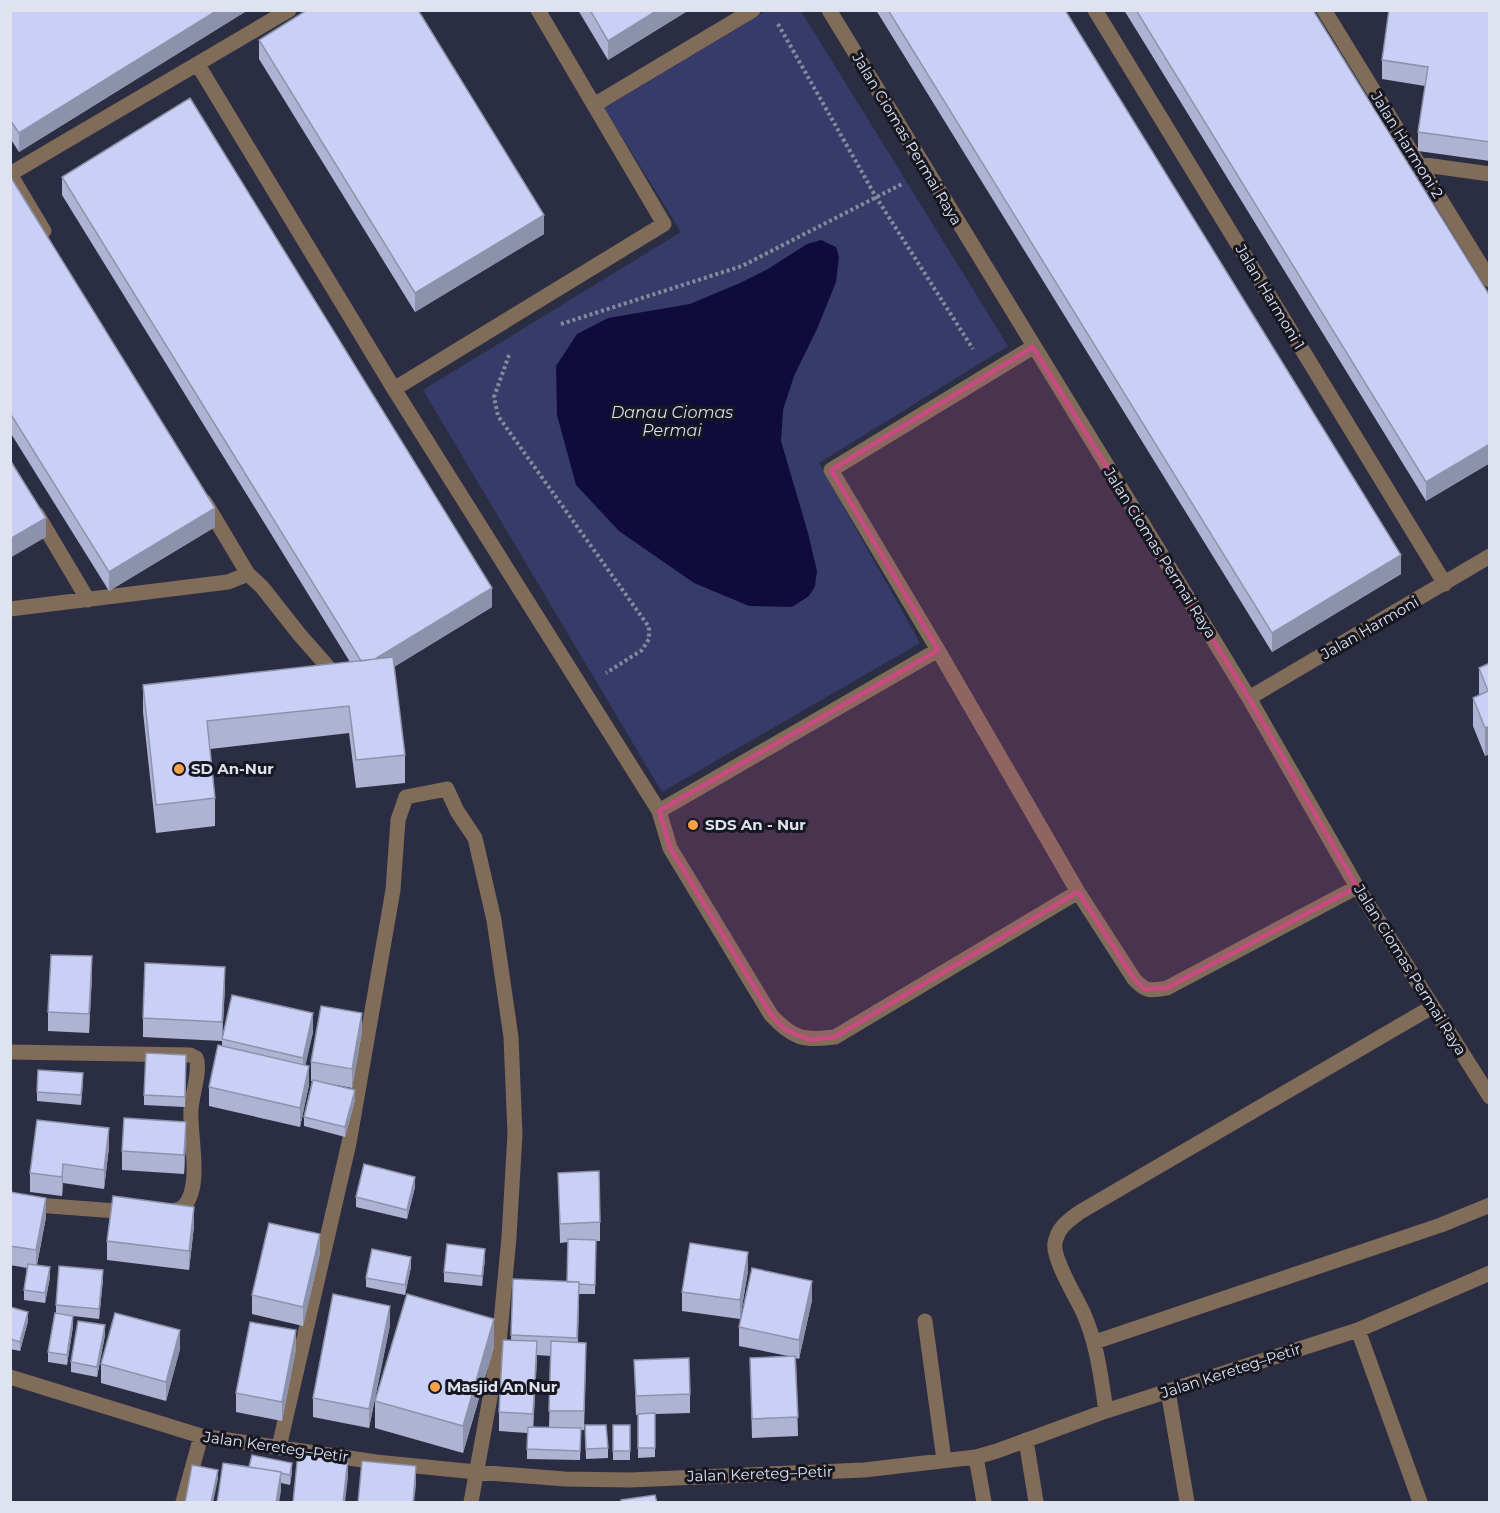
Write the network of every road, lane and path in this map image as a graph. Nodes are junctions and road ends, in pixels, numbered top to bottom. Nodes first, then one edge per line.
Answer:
1 (289, 10) edge
2 (538, 10) edge
3 (753, 10) edge
4 (829, 10) edge
5 (1095, 10) edge
6 (1324, 10) edge
7 (776, 21) dead end
8 (198, 65) junction
9 (594, 105) junction
10 (1418, 164) junction
11 (927, 172) junction
12 (10, 174) edge
13 (1490, 174) edge
14 (876, 197) junction
15 (53, 246) edge
16 (1490, 280) edge
17 (553, 326) dead end
18 (516, 347) dead end
19 (1034, 347) junction
20 (989, 374) junction
21 (394, 389) junction
22 (200, 493) edge
23 (28, 500) edge
24 (1490, 556) edge
25 (248, 574) junction
26 (1445, 584) junction
27 (88, 600) junction
28 (10, 609) edge
29 (938, 650) junction
30 (335, 675) edge
31 (581, 689) junction
32 (1249, 698) junction
33 (659, 812) junction
34 (1357, 887) junction
35 (1078, 892) junction
36 (1432, 1007) junction
37 (10, 1052) edge
38 (1490, 1097) edge
39 (10, 1203) edge
40 (1490, 1205) edge
41 (1489, 1274) edge
42 (925, 1321) dead end
43 (1358, 1330) junction
44 (1095, 1342) junction
45 (10, 1377) edge
46 (1168, 1391) junction
47 (1106, 1411) junction
48 (201, 1436) junction
49 (1026, 1440) junction
50 (279, 1447) junction
51 (976, 1457) junction
52 (944, 1460) junction
53 (476, 1472) junction
54 (183, 1503) edge
55 (471, 1503) edge
56 (984, 1503) edge
57 (1036, 1503) edge
58 (1187, 1503) edge
59 (1420, 1503) edge

1 - 8 street
2 - 9 street
3 - 9 street
4 - 11 street, Jalan Ciomas Permai Raya
5 - 26 street, Jalan Harmoni 1
6 - 10 street, Jalan Harmoni 2
7 - 14 path
8 - 12 street
8 - 21 street
9 - 21 street
10 - 13 street
10 - 16 street, Jalan Harmoni 2
11 - 14 path
11 - 19 street, Jalan Ciomas Permai Raya
12 - 15 street
14 - 17 path
14 - 20 path
18 - 31 path
19 - 20 street
19 - 32 street, Jalan Ciomas Permai Raya
20 - 29 street
21 - 31 street
22 - 25 street
23 - 27 street
24 - 26 street, Jalan Harmoni
25 - 27 street
25 - 30 street
26 - 32 street, Jalan Harmoni
27 - 28 street
29 - 33 street
29 - 35 street
31 - 33 street
32 - 34 street, Jalan Ciomas Permai Raya
33 - 35 street
34 - 35 street
34 - 36 street, Jalan Ciomas Permai Raya
36 - 38 street, Jalan Ciomas Permai Raya
36 - 44 street
37 - 39 street
40 - 44 street
41 - 43 street, Jalan Kereteg–Petir
42 - 52 street
43 - 46 street, Jalan Kereteg–Petir
43 - 59 street
44 - 47 street
45 - 48 street, Jalan Kereteg–Petir
46 - 47 street, Jalan Kereteg–Petir
46 - 58 street
47 - 49 street, Jalan Kereteg–Petir
48 - 50 street, Jalan Kereteg–Petir
48 - 54 street
49 - 51 street, Jalan Kereteg–Petir
49 - 57 street
50 - 53 street, Jalan Kereteg–Petir
50 - 53 street
51 - 52 street, Jalan Kereteg–Petir
51 - 56 street
52 - 53 street, Jalan Kereteg–Petir
53 - 55 street

